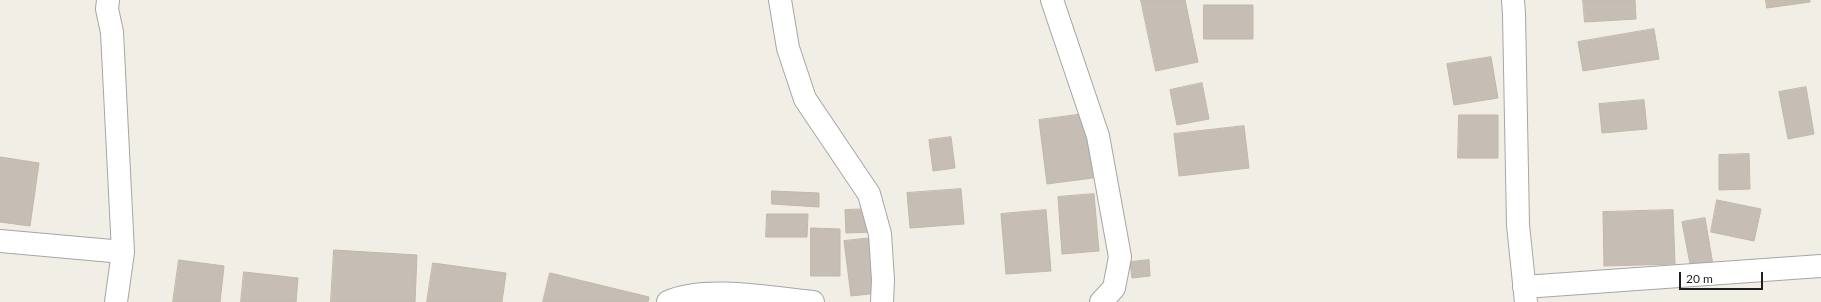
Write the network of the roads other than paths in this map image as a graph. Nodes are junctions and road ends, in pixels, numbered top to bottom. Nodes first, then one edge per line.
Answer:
1 (108, 0) edge
2 (780, 0) edge
3 (1052, 0) edge
4 (1513, 0) edge
5 (0, 241) edge
6 (123, 252) junction
7 (1821, 266) edge
8 (1525, 295) edge
9 (116, 302) edge
10 (668, 302) edge
11 (813, 302) edge
12 (882, 302) edge
13 (1101, 302) edge

1 - 6 street
2 - 12 street
3 - 13 street
4 - 8 street
5 - 6 street
6 - 9 street
7 - 8 street
10 - 11 street

